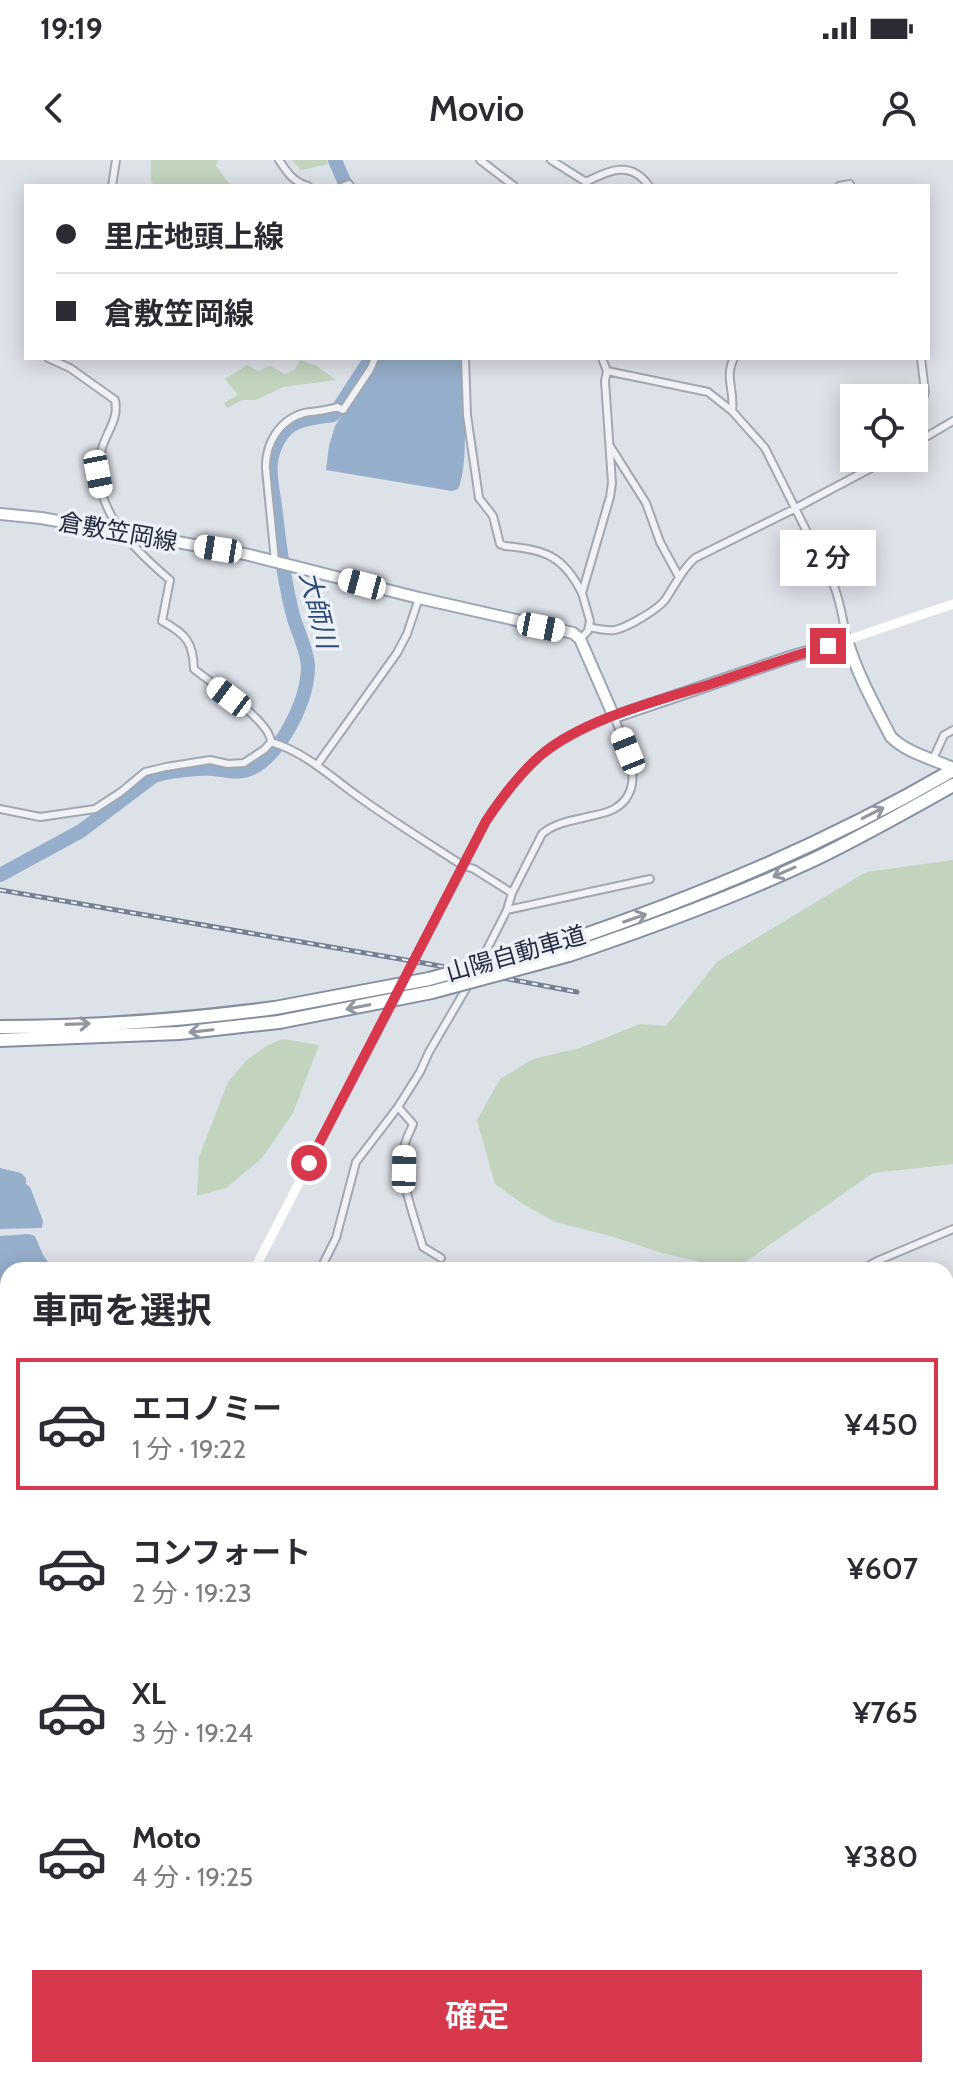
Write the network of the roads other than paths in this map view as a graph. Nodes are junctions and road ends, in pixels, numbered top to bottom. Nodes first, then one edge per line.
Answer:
1 (116, 160) edge
2 (279, 160) edge
3 (480, 160) edge
4 (551, 160) edge
5 (112, 184) edge
6 (301, 184) edge
7 (511, 184) edge
8 (647, 184) edge
9 (52, 360) edge
10 (374, 360) edge
11 (465, 360) edge
12 (603, 360) edge
13 (733, 360) edge
14 (921, 360) edge
15 (607, 371) junction
16 (924, 384) edge
17 (732, 411) junction
18 (953, 421) edge
19 (928, 436) edge
20 (609, 443) junction
21 (864, 472) edge
22 (796, 508) junction
23 (0, 514) edge
24 (122, 532) junction
25 (279, 562) junction
26 (679, 577) junction
27 (582, 593) junction
28 (419, 598) junction
29 (953, 604) edge
30 (589, 627) junction
31 (580, 639) junction
32 (847, 640) junction
33 (614, 717) junction
34 (953, 730) edge
35 (274, 743) junction
36 (933, 759) junction
37 (317, 765) junction
38 (951, 774) edge
39 (0, 809) edge
40 (462, 865) junction
41 (650, 879) dead end
42 (512, 893) junction
43 (507, 910) junction
44 (565, 949) junction
45 (0, 1027) edge
46 (0, 1040) edge
47 (398, 1107) junction
48 (953, 1229) edge
49 (441, 1258) dead end
50 (877, 1261) edge
51 (258, 1262) edge
52 (324, 1262) edge

1 - 5 street
2 - 6 street
3 - 7 street
4 - 8 street
9 - 24 street
10 - 25 street
11 - 27 street
12 - 15 street
13 - 17 street
14 - 16 street
15 - 17 street
15 - 20 street
17 - 22 street
18 - 19 street
20 - 26 street
20 - 27 street
21 - 22 street
22 - 26 street
22 - 32 street
23 - 24 main road, 倉敷笠岡線
24 - 25 main road, 倉敷笠岡線
24 - 35 street
25 - 28 main road, 倉敷笠岡線
26 - 30 street
27 - 30 street
28 - 31 main road, 倉敷笠岡線
28 - 37 street
29 - 32 main road
30 - 31 street
31 - 33 main road
32 - 33 main road
32 - 36 main road
33 - 40 main road
33 - 42 street
34 - 36 street
35 - 37 street
35 - 39 street
36 - 38 main road
37 - 40 street
38 - 44 highway, 山陽自動車道
40 - 42 street
40 - 51 main road
41 - 43 street
42 - 43 street
43 - 47 street
45 -> 44 highway, 山陽自動車道, bridge
44 -> 46 highway, 山陽自動車道, bridge
47 - 49 street
47 - 52 street
48 - 50 street

